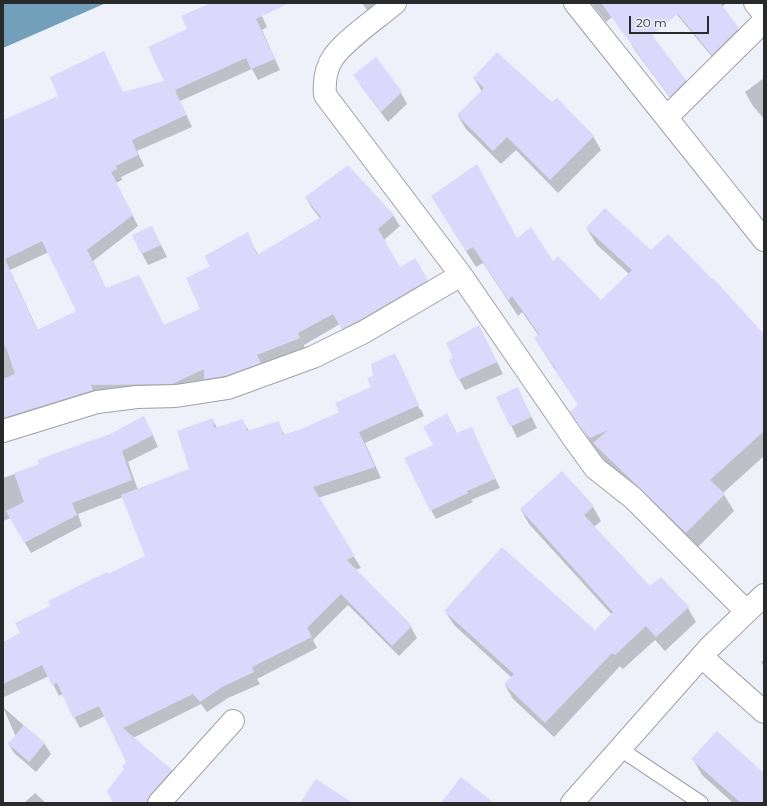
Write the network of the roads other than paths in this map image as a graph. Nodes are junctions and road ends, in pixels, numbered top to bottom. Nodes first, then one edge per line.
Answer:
1 (395, 3) edge
2 (575, 3) edge
3 (755, 3) edge
4 (764, 14) edge
5 (764, 21) edge
6 (667, 118) junction
7 (764, 240) edge
8 (461, 276) junction
9 (3, 431) edge
10 (764, 595) edge
11 (746, 611) junction
12 (702, 657) junction
13 (764, 712) edge
14 (233, 721) dead end
15 (620, 749) junction
16 (159, 803) edge
17 (572, 803) edge
18 (701, 803) edge

1 - 8 main road
2 - 6 main road
3 - 4 main road
5 - 6 main road
6 - 7 main road
8 - 9 main road
8 - 11 main road
10 - 11 main road
11 - 12 main road
12 - 13 main road
12 - 15 main road
14 - 16 main road
15 - 17 main road
15 - 18 lane

